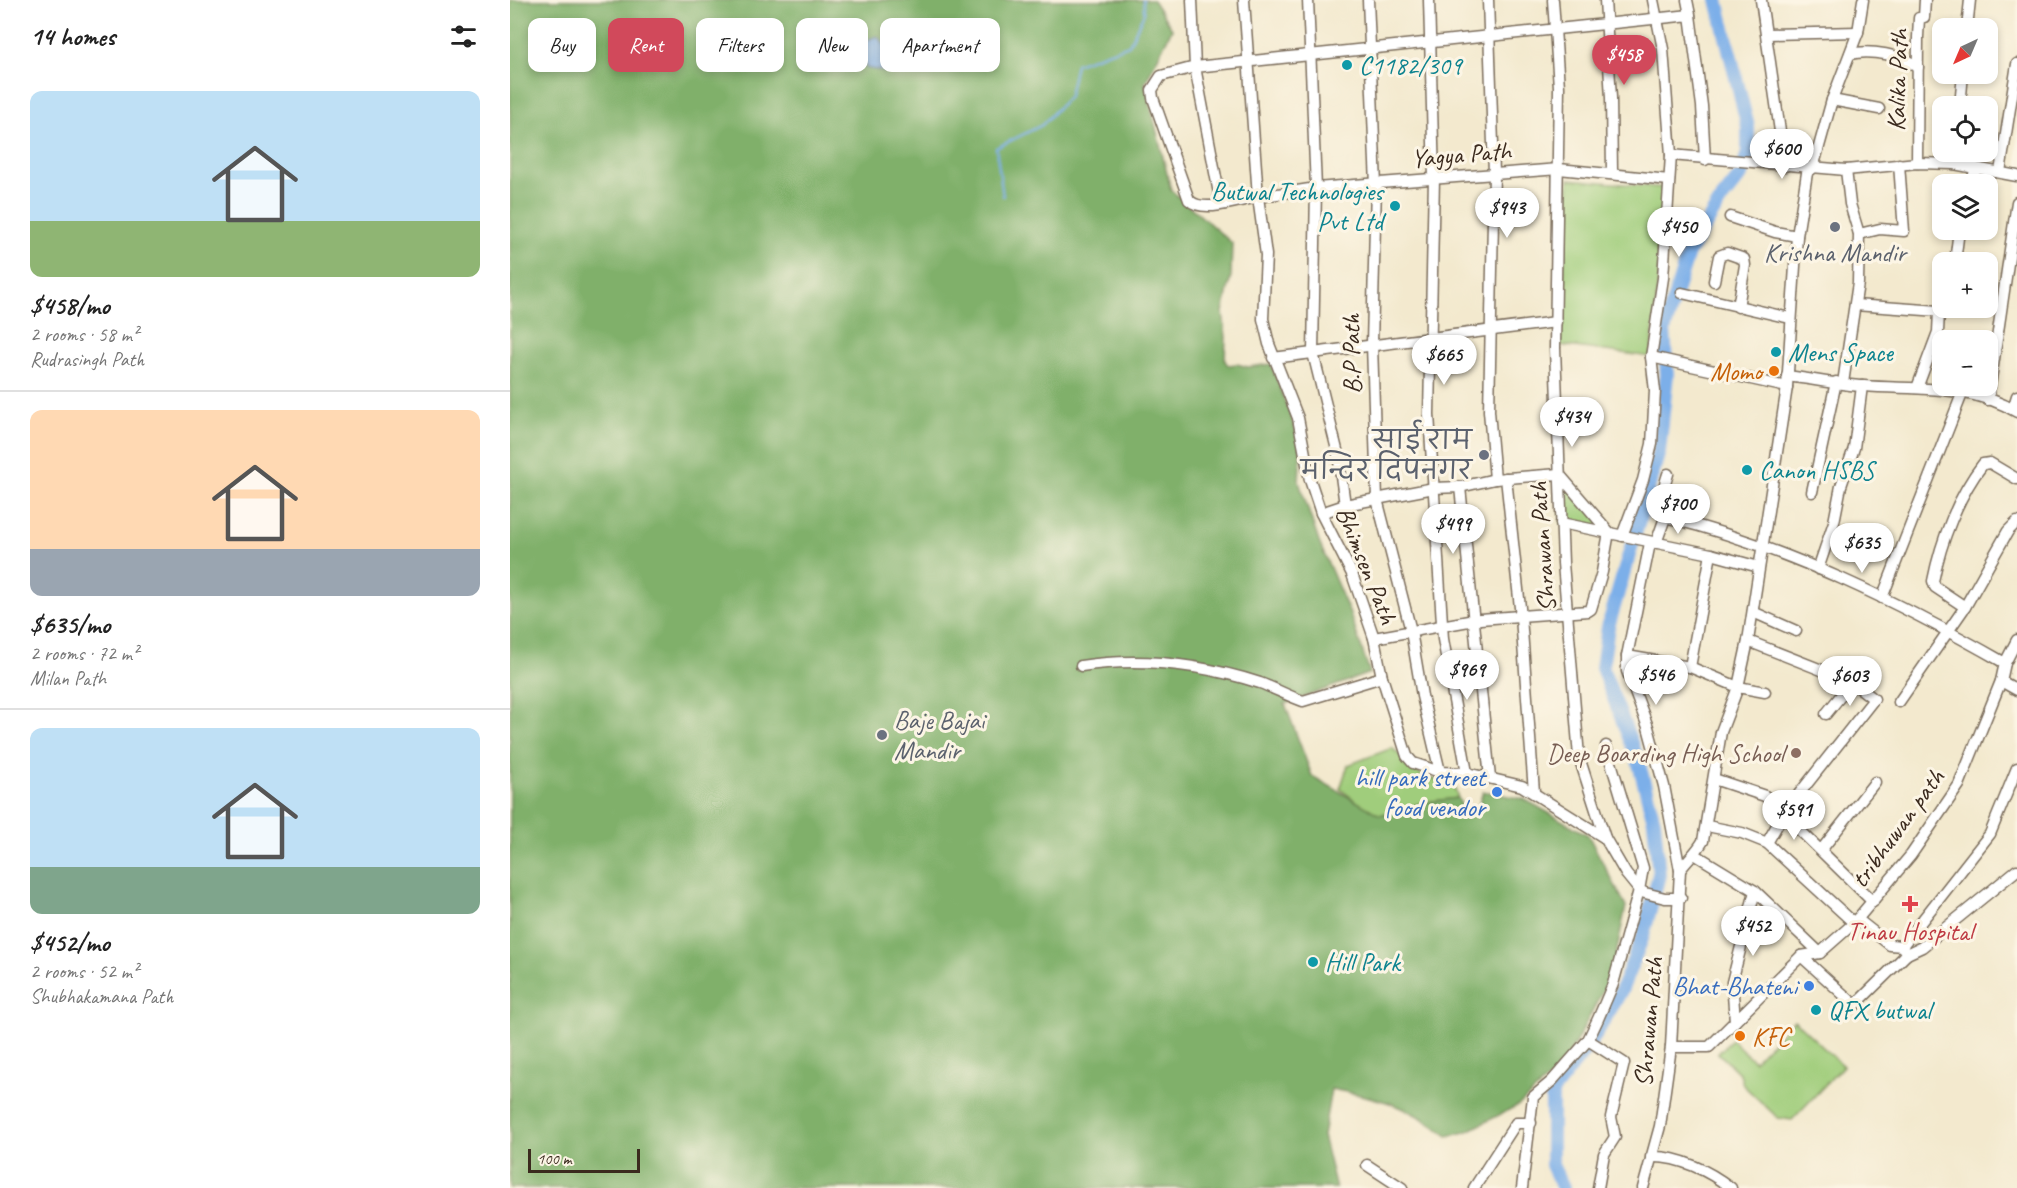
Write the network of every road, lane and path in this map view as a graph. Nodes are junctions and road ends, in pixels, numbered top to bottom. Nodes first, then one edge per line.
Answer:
1 (1192, 0) edge
2 (1244, 0) edge
3 (1308, 0) edge
4 (1368, 0) edge
5 (1429, 0) edge
6 (1488, 0) edge
7 (1553, 0) edge
8 (1605, 0) edge
9 (1653, 0) edge
10 (1688, 0) edge
11 (1761, 0) edge
12 (1863, 0) edge
13 (1925, 0) edge
14 (1970, 0) edge
15 (1690, 15) junction
16 (1968, 18) edge
17 (1657, 19) junction
18 (1606, 23) junction
19 (1554, 30) junction
20 (1858, 32) junction
21 (1767, 34) junction
22 (1490, 36) junction
23 (1432, 43) junction
24 (1371, 49) junction
25 (1850, 54) junction
26 (1311, 55) junction
27 (1247, 62) junction
28 (2017, 64) edge
29 (1195, 67) junction
30 (1918, 67) junction
31 (1832, 100) junction
32 (1880, 109) dead end
33 (1671, 155) junction
34 (1705, 160) junction
35 (1917, 163) junction
36 (1954, 164) joint
37 (1899, 165) junction
38 (1785, 166) junction
39 (1813, 168) junction
40 (1976, 168) junction
41 (1559, 169) junction
42 (1846, 170) junction
43 (1612, 172) junction
44 (2000, 172) junction
45 (1494, 173) junction
46 (1974, 174) edge
47 (2017, 176) edge
48 (1434, 178) junction
49 (1669, 180) junction
50 (1376, 185) junction
51 (1316, 188) junction
52 (1258, 197) junction
53 (2017, 202) edge
54 (1221, 204) junction
55 (1730, 217) dead end
56 (1859, 234) junction
57 (1797, 236) junction
58 (1714, 280) dead end
59 (1682, 293) dead end
60 (1855, 305) junction
61 (1738, 307) junction
62 (1932, 309) edge
63 (1790, 318) junction
64 (1940, 318) edge
65 (1556, 322) junction
66 (1490, 329) junction
67 (1431, 338) junction
68 (1372, 344) junction
69 (1314, 353) junction
70 (1655, 357) junction
71 (1273, 358) junction
72 (1787, 382) junction
73 (1839, 383) junction
74 (1862, 386) junction
75 (1917, 388) junction
76 (1932, 389) edge
77 (1961, 396) edge
78 (1971, 396) edge
79 (2017, 396) edge
80 (1988, 400) junction
81 (2015, 411) edge
82 (1559, 474) junction
83 (1668, 474) dead end
84 (1500, 478) junction
85 (2017, 479) edge
86 (1460, 487) junction
87 (1434, 488) junction
88 (1812, 492) dead end
89 (1377, 499) junction
90 (1345, 505) junction
91 (1321, 513) junction
92 (1666, 515) junction
93 (2017, 522) edge
94 (1561, 523) junction
95 (1609, 532) junction
96 (1622, 536) junction
97 (1650, 542) junction
98 (1762, 547) junction
99 (1711, 554) junction
100 (1759, 567) junction
101 (1818, 569) junction
102 (1882, 598) junction
103 (1965, 607) junction
104 (1568, 610) junction
105 (1753, 612) junction
106 (1521, 617) junction
107 (1473, 621) junction
108 (1443, 627) junction
109 (1948, 630) junction
110 (1411, 631) junction
111 (1796, 631) dead end
112 (1374, 638) junction
113 (1748, 640) junction
114 (2017, 640) edge
115 (1627, 656) junction
116 (2005, 663) junction
117 (1081, 666) dead end
118 (1690, 667) junction
119 (1382, 677) junction
120 (2001, 681) junction
121 (1852, 682) junction
122 (1738, 687) junction
123 (2017, 690) edge
124 (1765, 692) dead end
125 (1899, 702) dead end
126 (1826, 714) dead end
127 (1606, 746) dead end
128 (2017, 768) edge
129 (1440, 772) junction
130 (1467, 773) junction
131 (1490, 778) junction
132 (1714, 779) junction
133 (1875, 782) dead end
134 (1534, 792) junction
135 (1784, 813) junction
136 (1707, 826) junction
137 (1605, 838) junction
138 (1767, 843) junction
139 (1822, 849) junction
140 (1696, 855) junction
141 (1680, 870) junction
142 (2017, 870) edge
143 (1642, 891) junction
144 (1755, 891) junction
145 (1681, 898) junction
146 (1874, 902) junction
147 (1856, 921) junction
148 (1904, 950) junction
149 (1820, 953) junction
150 (1801, 956) junction
151 (1735, 1021) junction
152 (1588, 1040) junction
153 (1671, 1047) junction
154 (1532, 1123) junction
155 (1651, 1157) junction
156 (1367, 1165) dead end
157 (1402, 1188) edge
158 (1474, 1188) edge
159 (1522, 1188) edge
160 (1598, 1188) edge
161 (1643, 1188) edge
162 (1731, 1188) edge

1 - 29 street
2 - 27 street, Bhimsen Path
3 - 26 street
4 - 24 street, B.P Path
5 - 23 street
6 - 22 street
7 - 19 street, Shrawan Path
8 - 18 street
9 - 17 street
10 - 15 street
11 - 21 street
12 - 20 street
13 - 30 street, Kalika Path
14 - 16 street
15 - 17 street
15 - 34 street
17 - 18 street
17 - 33 street
18 - 19 street
18 - 43 street
19 - 22 street
19 - 41 street, Shrawan Path
20 - 21 street
20 - 25 street
21 - 38 street
22 - 23 street
22 - 45 street
23 - 24 street
23 - 48 street
24 - 26 street
24 - 50 street, B.P Path
25 - 30 street
25 - 31 street
26 - 27 street
26 - 51 street
27 - 29 street
27 - 52 street, Bhimsen Path
28 - 44 street
29 - 54 street
29 - 54 street
30 - 35 street, Kalika Path
31 - 32 street
31 - 39 street
33 - 34 street
33 - 49 street
34 - 38 street
35 - 36 street
35 - 37 street
36 - 40 street
37 - 42 street
37 - 56 street
38 - 39 street
39 - 42 street
39 - 57 street
40 - 44 street
40 - 46 street
41 - 43 street, Yagya Path
41 - 45 street, Yagya Path
41 - 65 street, Shrawan Path
42 - 56 street
43 - 49 street, Yagya Path
44 - 47 street
45 - 48 street, Yagya Path
45 - 66 street
48 - 50 street, Yagya Path
48 - 67 street
49 - 70 street
50 - 51 street, Yagya Path
50 - 68 street, B.P Path
51 - 52 street, Yagya Path
51 - 69 street
52 - 54 street
52 - 71 street, Bhimsen Path
53 - 80 street
55 - 57 street
56 - 60 street
57 - 63 street
58 - 61 street
59 - 61 street
60 - 62 street
60 - 73 street
61 - 63 street
63 - 72 street
64 - 75 street
65 - 66 street
65 - 82 street, Shrawan Path
66 - 67 street
66 - 84 street
67 - 68 street
67 - 87 street
68 - 69 street
68 - 89 street, B.P Path
69 - 71 street
69 - 90 street
70 - 72 street
70 - 96 street
71 - 91 street, Bhimsen Path
72 - 73 street
72 - 98 street
73 - 74 street
73 - 88 street
74 - 75 street
74 - 101 street
75 - 76 street
77 - 102 street
78 - 80 street
79 - 81 street
80 - 81 street
82 - 84 street
82 - 94 street, Shrawan Path
82 - 95 street
83 - 92 street
84 - 86 street
84 - 106 street
85 - 103 street
86 - 87 street
86 - 107 street
87 - 89 street
87 - 108 street
89 - 90 street
89 - 110 street, B.P Path
90 - 91 street
91 - 112 street, Bhimsen Path
92 - 97 street, Shrawan Path
92 - 98 street
93 - 103 street
94 - 95 street
94 - 104 street, Shrawan Path
95 - 96 street
95 - 104 street
96 - 97 street
97 - 99 street
97 - 115 street, Shrawan Path
98 - 100 street
98 - 101 street
99 - 100 street
99 - 118 street
100 - 105 street
101 - 102 street
102 - 109 street
103 - 109 street
104 - 106 street
104 - 137 street, Shrawan Path
105 - 111 street
105 - 113 street
106 - 107 street
106 - 134 street
107 - 108 street
107 - 131 street
108 - 110 street
108 - 130 street
109 - 116 street
109 - 125 street
110 - 112 street
110 - 129 street, B.P Path
112 - 119 street, Bhimsen Path
113 - 121 street
113 - 122 street
114 - 116 street, tribhuwan path
115 - 118 street
115 - 141 street, Shrawan Path
116 - 120 street, tribhuwan path
117 - 119 street
118 - 122 street
119 - 129 street, Bhimsen Path
120 - 123 street
120 - 146 street, tribhuwan path
121 - 126 street
121 - 135 street
122 - 124 street
122 - 132 street
127 - 143 street
128 - 148 street
129 - 130 street, Bhimsen Path
130 - 131 street, Bhimsen Path
131 - 134 street, Bhimsen Path
132 - 135 street
132 - 136 street
133 - 139 street
134 - 137 street, Bhimsen Path
135 - 138 street
135 - 139 street
136 - 138 street
136 - 140 street
137 - 143 street, Shrawan Path
138 - 147 street
139 - 146 street
140 - 141 street
140 - 144 street
141 - 145 street, Shrawan Path
142 - 148 street
143 - 145 street
143 - 152 street
144 - 149 street
144 - 151 street
145 - 153 street, Shrawan Path
146 - 147 street, tribhuwan path
147 - 148 street
147 - 149 street, tribhuwan path
148 - 150 street
149 - 150 street
150 - 151 street
151 - 153 street
152 - 154 street
152 - 160 street
153 - 155 street, Shrawan Path
154 - 158 street
154 - 159 street
155 - 161 street, Shrawan Path
155 - 162 street
156 - 157 street

